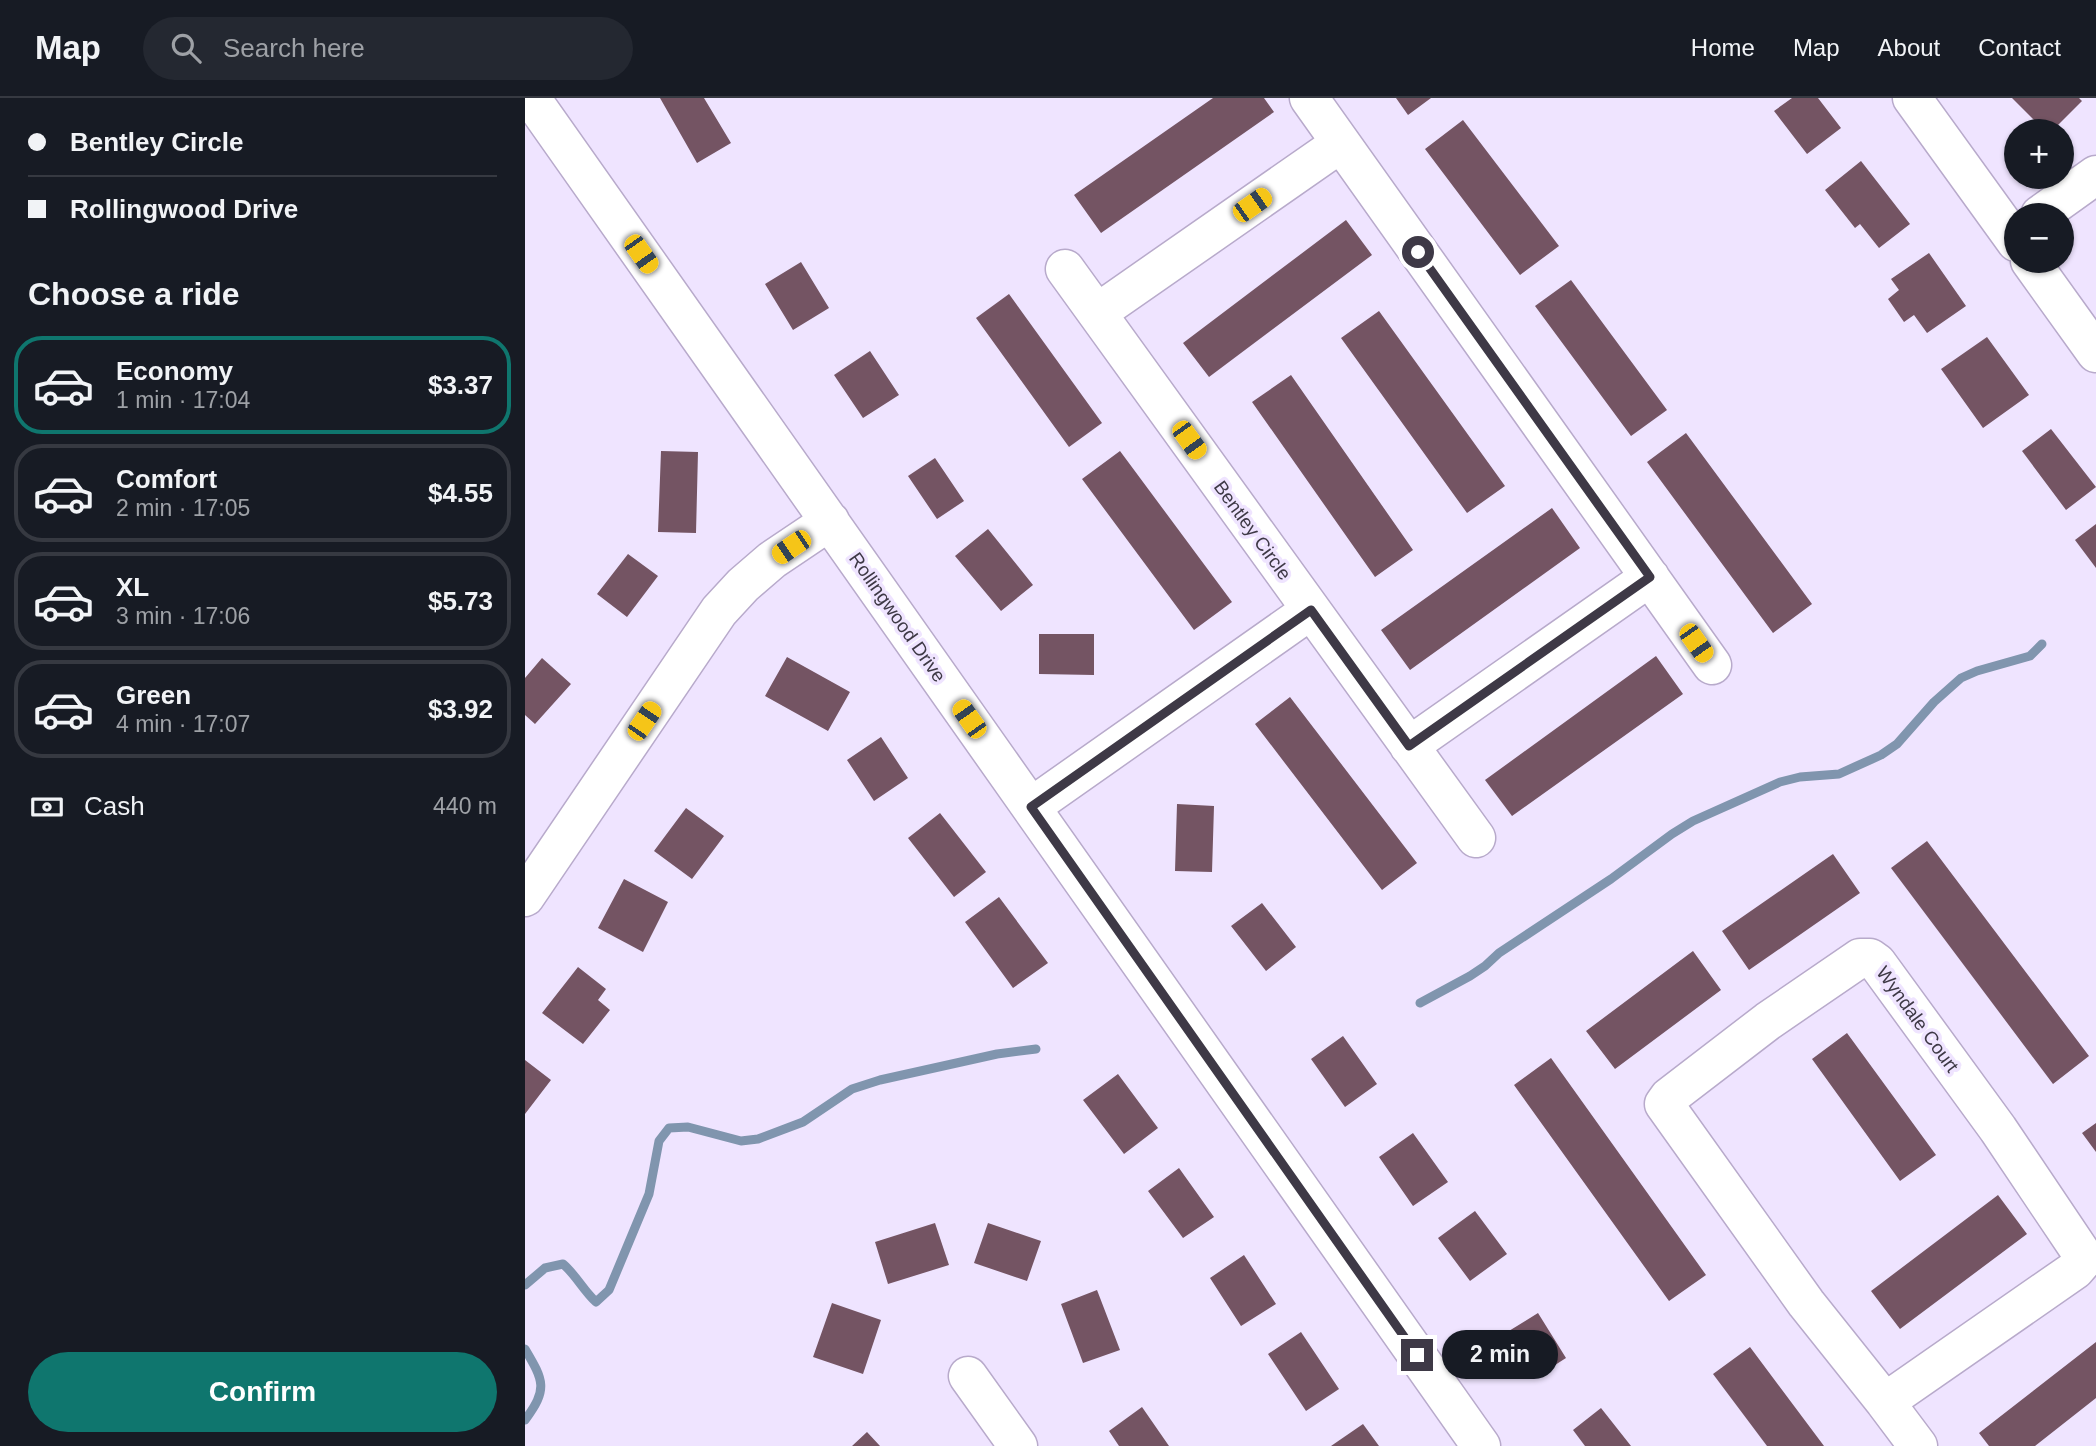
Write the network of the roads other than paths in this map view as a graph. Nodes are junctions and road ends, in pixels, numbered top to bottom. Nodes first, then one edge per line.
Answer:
1 (531, 98) edge
2 (1309, 98) edge
3 (1912, 98) edge
4 (1341, 143) junction
5 (2096, 176) edge
6 (2064, 203) edge
7 (2004, 213) edge
8 (1065, 269) dead end
9 (2046, 273) edge
10 (1097, 313) junction
11 (2096, 353) edge
12 (830, 521) junction
13 (1650, 577) junction
14 (1311, 610) junction
15 (1712, 664) dead end
16 (1409, 746) junction
17 (1031, 807) junction
18 (1475, 838) dead end
19 (525, 897) edge
20 (968, 1376) dead end
21 (1885, 1402) junction
22 (1018, 1446) edge
23 (1481, 1446) edge
24 (1919, 1446) edge

1 - 12 street, Rollingwood Drive
2 - 4 street
3 - 7 street
4 - 10 street
4 - 13 street
5 - 6 street
8 - 10 street, Bentley Circle
9 - 11 street
10 - 14 street, Bentley Circle
12 - 17 street, Rollingwood Drive
12 - 19 street
13 - 15 street
13 - 16 street
14 - 16 street, Bentley Circle
14 - 17 street
16 - 18 street, Bentley Circle
17 - 23 street, Rollingwood Drive
20 - 22 street
21 - 21 street, Wyndale Court
21 - 24 street, Wyndale Court

